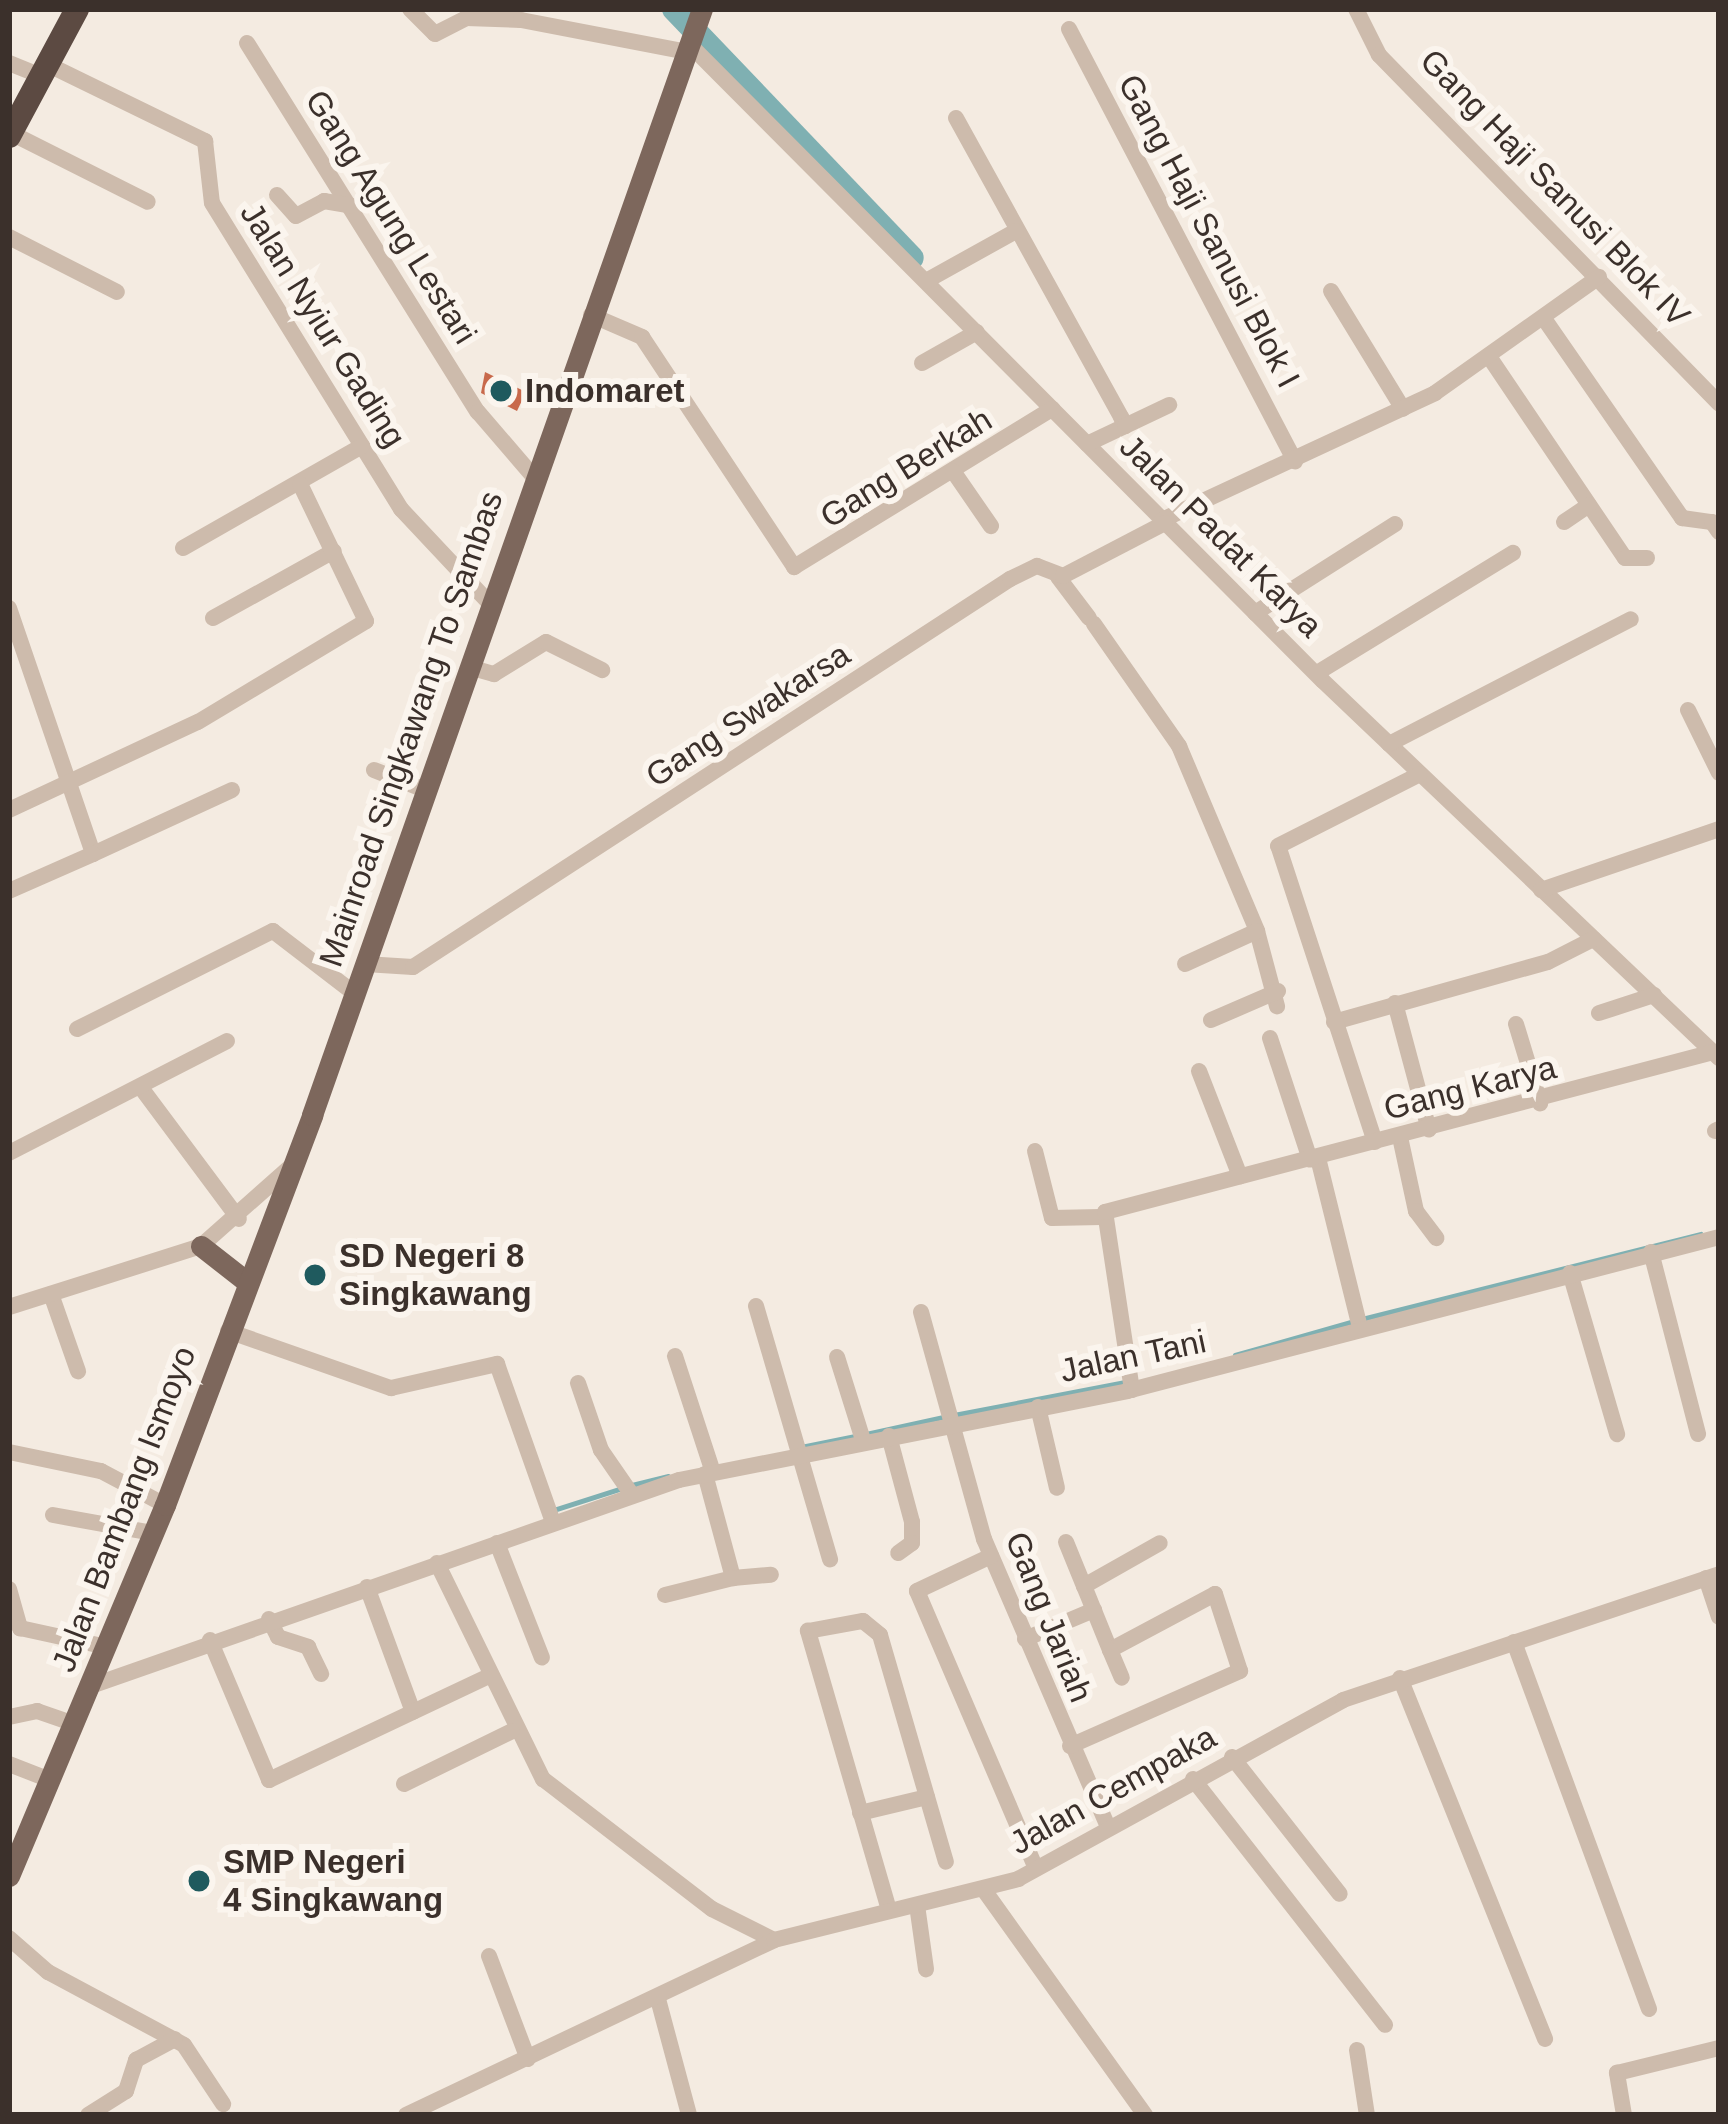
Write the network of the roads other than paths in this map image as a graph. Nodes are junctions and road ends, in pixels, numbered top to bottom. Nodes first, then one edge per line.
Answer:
1 (77, 9) edge
2 (410, 9) edge
3 (1357, 9) edge
4 (1069, 29) dead end
5 (694, 34) edge
6 (248, 43) dead end
7 (9, 63) edge
8 (46, 71) junction
9 (956, 118) dead end
10 (10, 134) edge
11 (277, 195) dead end
12 (148, 202) dead end
13 (351, 206) junction
14 (1016, 231) junction
15 (9, 237) edge
16 (1599, 277) junction
17 (926, 280) junction
18 (1331, 291) dead end
19 (117, 292) dead end
20 (591, 315) junction
21 (1545, 320) junction
22 (976, 332) junction
23 (1490, 358) junction
24 (922, 363) dead end
25 (1719, 403) edge
26 (1169, 405) dead end
27 (1052, 409) junction
28 (1403, 409) junction
29 (1125, 426) junction
30 (1091, 442) junction
31 (362, 446) junction
32 (1295, 462) junction
33 (953, 471) junction
34 (533, 476) junction
35 (300, 484) junction
36 (1589, 505) junction
37 (1167, 519) junction
38 (1564, 522) dead end
39 (1395, 524) dead end
40 (992, 526) dead end
41 (1719, 532) edge
42 (184, 548) dead end
43 (334, 551) junction
44 (1513, 553) dead end
45 (1648, 558) dead end
46 (1058, 577) junction
47 (490, 605) junction
48 (9, 608) edge
49 (1259, 610) junction
50 (214, 618) dead end
51 (1631, 619) dead end
52 (1321, 669) junction
53 (479, 670) junction
54 (602, 670) dead end
55 (1688, 710) dead end
56 (1395, 741) junction
57 (374, 770) dead end
58 (1719, 773) edge
59 (1420, 774) junction
60 (65, 784) junction
61 (232, 790) dead end
62 (424, 790) junction
63 (9, 810) edge
64 (1719, 829) edge
65 (93, 854) junction
66 (1541, 890) junction
67 (9, 891) edge
68 (1257, 931) junction
69 (1593, 939) junction
70 (1185, 964) dead end
71 (373, 966) junction
72 (355, 994) junction
73 (1654, 995) junction
74 (1395, 1003) junction
75 (1599, 1013) dead end
76 (1211, 1020) dead end
77 (1334, 1022) junction
78 (1516, 1024) dead end
79 (77, 1029) dead end
80 (1270, 1038) dead end
81 (227, 1041) dead end
82 (1716, 1055) edge
83 (1199, 1071) dead end
84 (142, 1089) junction
85 (1540, 1103) junction
86 (1429, 1130) junction
87 (1400, 1137) junction
88 (1375, 1142) junction
89 (1035, 1151) dead end
90 (9, 1153) edge
91 (1314, 1159) junction
92 (294, 1163) junction
93 (1240, 1176) junction
94 (1101, 1217) junction
95 (239, 1219) junction
96 (1719, 1237) edge
97 (1436, 1238) dead end
98 (201, 1246) junction
99 (1651, 1252) junction
100 (1570, 1273) junction
101 (247, 1282) junction
102 (51, 1294) junction
103 (757, 1306) dead end
104 (9, 1307) edge
105 (921, 1312) dead end
106 (1358, 1321) junction
107 (228, 1331) junction
108 (675, 1356) dead end
109 (837, 1357) dead end
110 (78, 1370) dead end
111 (578, 1383) dead end
112 (1132, 1384) junction
113 (1038, 1407) junction
114 (949, 1419) junction
115 (1617, 1434) dead end
116 (1698, 1434) dead end
117 (862, 1436) junction
118 (889, 1436) junction
119 (799, 1448) junction
120 (9, 1452) edge
121 (709, 1473) junction
122 (1057, 1488) dead end
123 (632, 1495) junction
124 (165, 1504) junction
125 (52, 1515) dead end
126 (552, 1517) junction
127 (153, 1533) junction
128 (1066, 1542) dead end
129 (496, 1543) junction
130 (1160, 1543) dead end
131 (898, 1553) dead end
132 (991, 1556) junction
133 (830, 1559) dead end
134 (440, 1571) junction
135 (771, 1575) dead end
136 (1712, 1576) edge
137 (734, 1578) junction
138 (1084, 1586) junction
139 (9, 1589) edge
140 (665, 1594) dead end
141 (370, 1595) junction
142 (1094, 1610) junction
143 (1719, 1617) edge
144 (271, 1625) junction
145 (1024, 1639) junction
146 (210, 1640) junction
147 (1514, 1642) junction
148 (106, 1647) junction
149 (1110, 1650) junction
150 (542, 1658) dead end
151 (321, 1674) dead end
152 (485, 1678) junction
153 (1122, 1678) dead end
154 (1400, 1678) junction
155 (97, 1684) junction
156 (413, 1712) junction
157 (9, 1717) edge
158 (74, 1724) junction
159 (512, 1731) junction
160 (1070, 1746) junction
161 (1232, 1757) junction
162 (9, 1764) edge
163 (1192, 1779) junction
164 (50, 1780) junction
165 (404, 1784) dead end
166 (927, 1797) junction
167 (860, 1814) junction
168 (1108, 1827) junction
169 (15, 1849) edge
170 (946, 1862) dead end
171 (1036, 1868) junction
172 (9, 1876) edge
173 (984, 1890) junction
174 (1340, 1894) dead end
175 (917, 1905) junction
176 (889, 1910) junction
177 (9, 1938) edge
178 (775, 1940) junction
179 (489, 1956) dead end
180 (926, 1969) dead end
181 (658, 2000) junction
182 (1649, 2009) dead end
183 (1385, 2025) dead end
184 (175, 2039) junction
185 (1545, 2039) dead end
186 (1719, 2048) edge
187 (1358, 2050) dead end
188 (525, 2053) junction
189 (223, 2104) dead end
190 (88, 2115) edge
191 (406, 2115) edge
192 (689, 2115) edge
193 (1145, 2115) edge
194 (1367, 2115) edge
195 (1624, 2115) edge

1 - 8 highway
2 - 5 street
3 - 16 street, Gang Haji Sanusi Blok IV
4 - 32 street, Gang Haji Sanusi Blok I
5 - 17 street, Jalan Padat Karya
5 - 20 main road, Mainroad Singkawang To Sambas
6 - 13 street, Gang Agung Lestari
7 - 8 street
8 - 10 highway
8 - 31 street, Jalan Nyiur Gading
9 - 14 street
10 - 12 street
11 - 13 street
13 - 34 street, Gang Agung Lestari
14 - 17 street
14 - 29 street
15 - 19 street
16 - 21 street, Gang Swakarsa
16 - 25 street, Gang Haji Sanusi Blok IV
17 - 22 street, Jalan Padat Karya
18 - 28 street
20 - 33 street, Gang Berkah
20 - 34 main road, Mainroad Singkawang To Sambas
21 - 23 street, Gang Swakarsa
21 - 41 street
22 - 24 street
22 - 27 street, Jalan Padat Karya
23 - 28 street, Gang Swakarsa
23 - 36 street
26 - 29 street
27 - 30 street, Jalan Padat Karya
27 - 33 street, Gang Berkah
28 - 32 street, Gang Swakarsa
29 - 30 street
30 - 37 street, Jalan Padat Karya
31 - 35 street
31 - 47 street, Jalan Nyiur Gading
32 - 37 street, Gang Swakarsa
33 - 40 street
34 - 47 main road, Mainroad Singkawang To Sambas
35 - 42 street
35 - 43 street
36 - 38 street
36 - 45 street
37 - 46 street, Gang Swakarsa
37 - 49 street, Jalan Padat Karya
39 - 49 street
43 - 50 street
43 - 60 street
44 - 52 street
46 - 68 street
46 - 71 street, Gang Swakarsa
47 - 53 main road, Mainroad Singkawang To Sambas
48 - 60 street
49 - 52 street, Jalan Padat Karya
51 - 56 street
52 - 56 street, Jalan Padat Karya
53 - 54 street
53 - 62 main road, Mainroad Singkawang To Sambas
55 - 58 street
56 - 59 street, Jalan Padat Karya
57 - 62 street
59 - 66 street, Jalan Padat Karya
59 - 77 street
60 - 63 street
60 - 65 street
61 - 65 street
62 - 71 main road, Mainroad Singkawang To Sambas
64 - 66 street
65 - 67 street
66 - 69 street, Jalan Padat Karya
68 - 70 street
68 - 76 street
69 - 73 street, Jalan Padat Karya
69 - 74 street
71 - 72 main road, Mainroad Singkawang To Sambas
72 - 79 street
72 - 92 main road, Mainroad Singkawang To Sambas
73 - 75 street
73 - 82 street, Jalan Padat Karya
74 - 77 street
74 - 86 street
77 - 88 street
78 - 85 street
80 - 91 street
81 - 84 street
82 - 85 street, Gang Karya
83 - 93 street
84 - 90 street
84 - 95 street
85 - 86 street, Gang Karya
86 - 87 street, Gang Karya
87 - 88 street, Gang Karya
87 - 97 street
88 - 91 street, Gang Karya
89 - 94 street
91 - 93 street, Gang Karya
91 - 106 street
92 - 95 street, Mainroad Singkawang To Sambas
92 - 101 main road, Jalan Bambang Ismoyo
93 - 94 street, Gang Karya
94 - 112 street
95 - 98 street, Mainroad Singkawang To Sambas
96 - 99 street, Jalan Tani
98 - 101 main road
98 - 102 street, Mainroad Singkawang To Sambas
99 - 100 street, Jalan Tani
99 - 116 street
100 - 106 street, Jalan Tani
100 - 115 street
101 - 107 main road, Jalan Bambang Ismoyo
102 - 104 street, Mainroad Singkawang To Sambas
102 - 110 street
103 - 119 street
105 - 114 street, Gang Jariah
106 - 112 street, Jalan Tani
107 - 124 main road, Jalan Bambang Ismoyo
107 - 126 street
108 - 121 street
109 - 117 street
111 - 123 street
112 - 113 street, Jalan Tani
113 - 114 street, Jalan Tani
113 - 122 street
114 - 118 street, Jalan Tani
114 - 132 street, Gang Jariah
117 - 118 street, Jalan Tani
117 - 119 street, Jalan Tani
118 - 131 street
119 - 121 street, Jalan Tani
119 - 133 street
120 - 124 street
121 - 123 street, Jalan Tani
121 - 137 street
123 - 126 street, Jalan Tani
124 - 127 main road, Jalan Bambang Ismoyo
125 - 127 street
126 - 129 street, Jalan Tani
127 - 148 main road, Jalan Bambang Ismoyo
128 - 138 street
129 - 134 street, Jalan Tani
129 - 150 street
130 - 138 street
132 - 145 street, Gang Jariah
132 - 171 street
134 - 141 street, Jalan Tani
134 - 152 street
135 - 137 street
136 - 143 street
136 - 147 street, Jalan Cempaka
137 - 140 street
138 - 142 street
139 - 148 street
141 - 144 street, Jalan Tani
141 - 156 street
142 - 145 street
142 - 149 street
144 - 146 street, Jalan Tani
144 - 151 street
145 - 160 street, Gang Jariah
146 - 155 street, Jalan Tani
146 - 156 street
147 - 154 street, Jalan Cempaka
147 - 182 street
148 - 155 main road, Jalan Bambang Ismoyo
149 - 153 street
149 - 160 street
152 - 156 street
152 - 159 street
154 - 161 street, Jalan Cempaka
154 - 185 street
155 - 158 main road, Jalan Bambang Ismoyo
157 - 158 street
158 - 164 main road, Jalan Bambang Ismoyo
159 - 165 street
159 - 178 street
160 - 168 street, Gang Jariah
161 - 163 street, Jalan Cempaka
161 - 174 street
162 - 164 street
163 - 168 street, Jalan Cempaka
163 - 183 street
164 - 169 main road, Jalan Bambang Ismoyo
166 - 167 street
166 - 167 street
166 - 170 street
167 - 176 street
168 - 171 street, Jalan Cempaka
169 - 172 main road, Jalan Bambang Ismoyo
171 - 173 street, Jalan Cempaka
173 - 175 street, Jalan Cempaka
173 - 193 street
175 - 176 street, Jalan Cempaka
175 - 180 street
176 - 178 street, Jalan Cempaka
177 - 184 street
178 - 181 street, Jalan Cempaka
179 - 188 street
181 - 188 street, Jalan Cempaka
181 - 192 street
184 - 189 street
184 - 190 street
186 - 195 street
187 - 194 street
188 - 191 street, Jalan Cempaka

